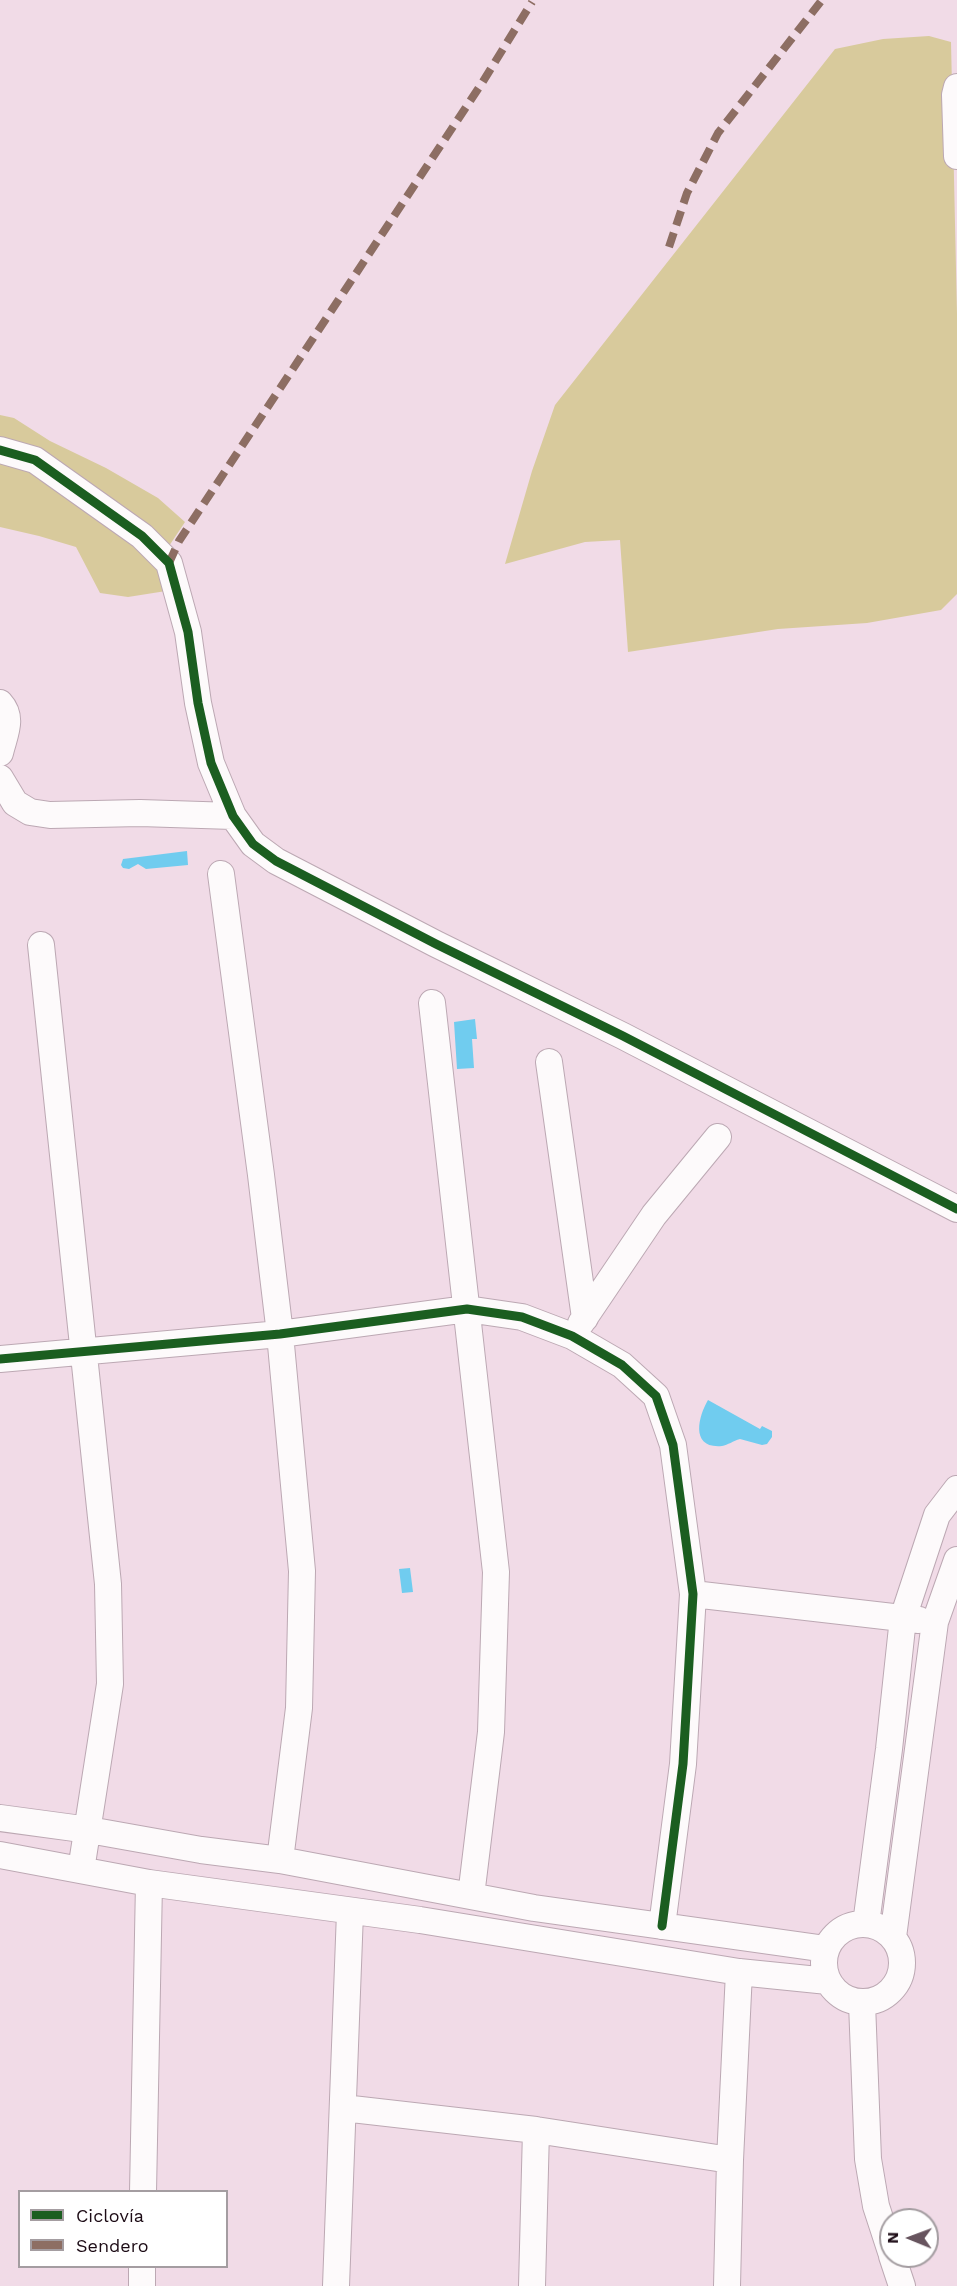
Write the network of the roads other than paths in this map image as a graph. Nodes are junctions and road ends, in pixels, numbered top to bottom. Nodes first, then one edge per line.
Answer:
1 (957, 87) edge
2 (957, 156) edge
3 (0, 450) edge
4 (0, 703) edge
5 (0, 753) edge
6 (0, 778) edge
7 (233, 816) junction
8 (221, 874) dead end
9 (41, 945) dead end
10 (432, 1003) dead end
11 (549, 1062) dead end
12 (718, 1137) dead end
13 (957, 1209) edge
14 (467, 1309) junction
15 (579, 1327) junction
16 (280, 1334) junction
17 (84, 1350) junction
18 (0, 1359) edge
19 (957, 1489) edge
20 (957, 1560) edge
21 (693, 1594) junction
22 (903, 1618) junction
23 (935, 1623) junction
24 (0, 1818) edge
25 (89, 1830) junction
26 (0, 1855) edge
27 (280, 1860) junction
28 (81, 1870) junction
29 (149, 1883) junction
30 (423, 1888) junction
31 (471, 1896) junction
32 (350, 1912) junction
33 (420, 1920) junction
34 (866, 1924) junction
35 (662, 1926) junction
36 (893, 1937) junction
37 (825, 1949) junction
38 (739, 1972) junction
39 (828, 1981) junction
40 (862, 2003) junction
41 (343, 2108) junction
42 (536, 2130) junction
43 (730, 2160) junction
44 (143, 2190) edge
45 (879, 2215) edge
46 (142, 2268) edge
47 (896, 2268) edge
48 (142, 2286) edge
49 (336, 2286) edge
50 (532, 2286) edge
51 (727, 2286) edge
52 (902, 2286) edge

1 - 2 street
3 - 7 street
4 - 5 street
6 - 7 street
7 - 13 street
8 - 16 street
9 - 17 street
10 - 14 street
11 - 15 street
12 - 15 street
14 - 15 street
14 - 16 street
14 - 31 street
15 - 21 street
16 - 17 street
16 - 27 street
17 - 18 street
17 - 25 street
19 - 22 street
20 - 23 street
21 - 22 street
21 - 35 street
22 - 23 street
22 - 34 street
23 - 36 street
24 - 25 street
25 - 27 street
25 - 28 street
26 - 28 street
27 - 30 street
28 - 29 street
29 - 32 street
29 - 44 street
30 - 31 street
30 - 33 street
31 - 35 street
32 - 33 street
32 - 41 street
33 - 38 street
34 - 36 street
34 - 37 street
35 - 37 street
36 - 40 street
37 - 39 street
38 - 39 street
38 - 43 street
39 - 40 street
40 - 45 street
41 - 42 street
41 - 49 street
42 - 43 street
42 - 50 street
43 - 51 street
46 - 48 street
47 - 52 street

